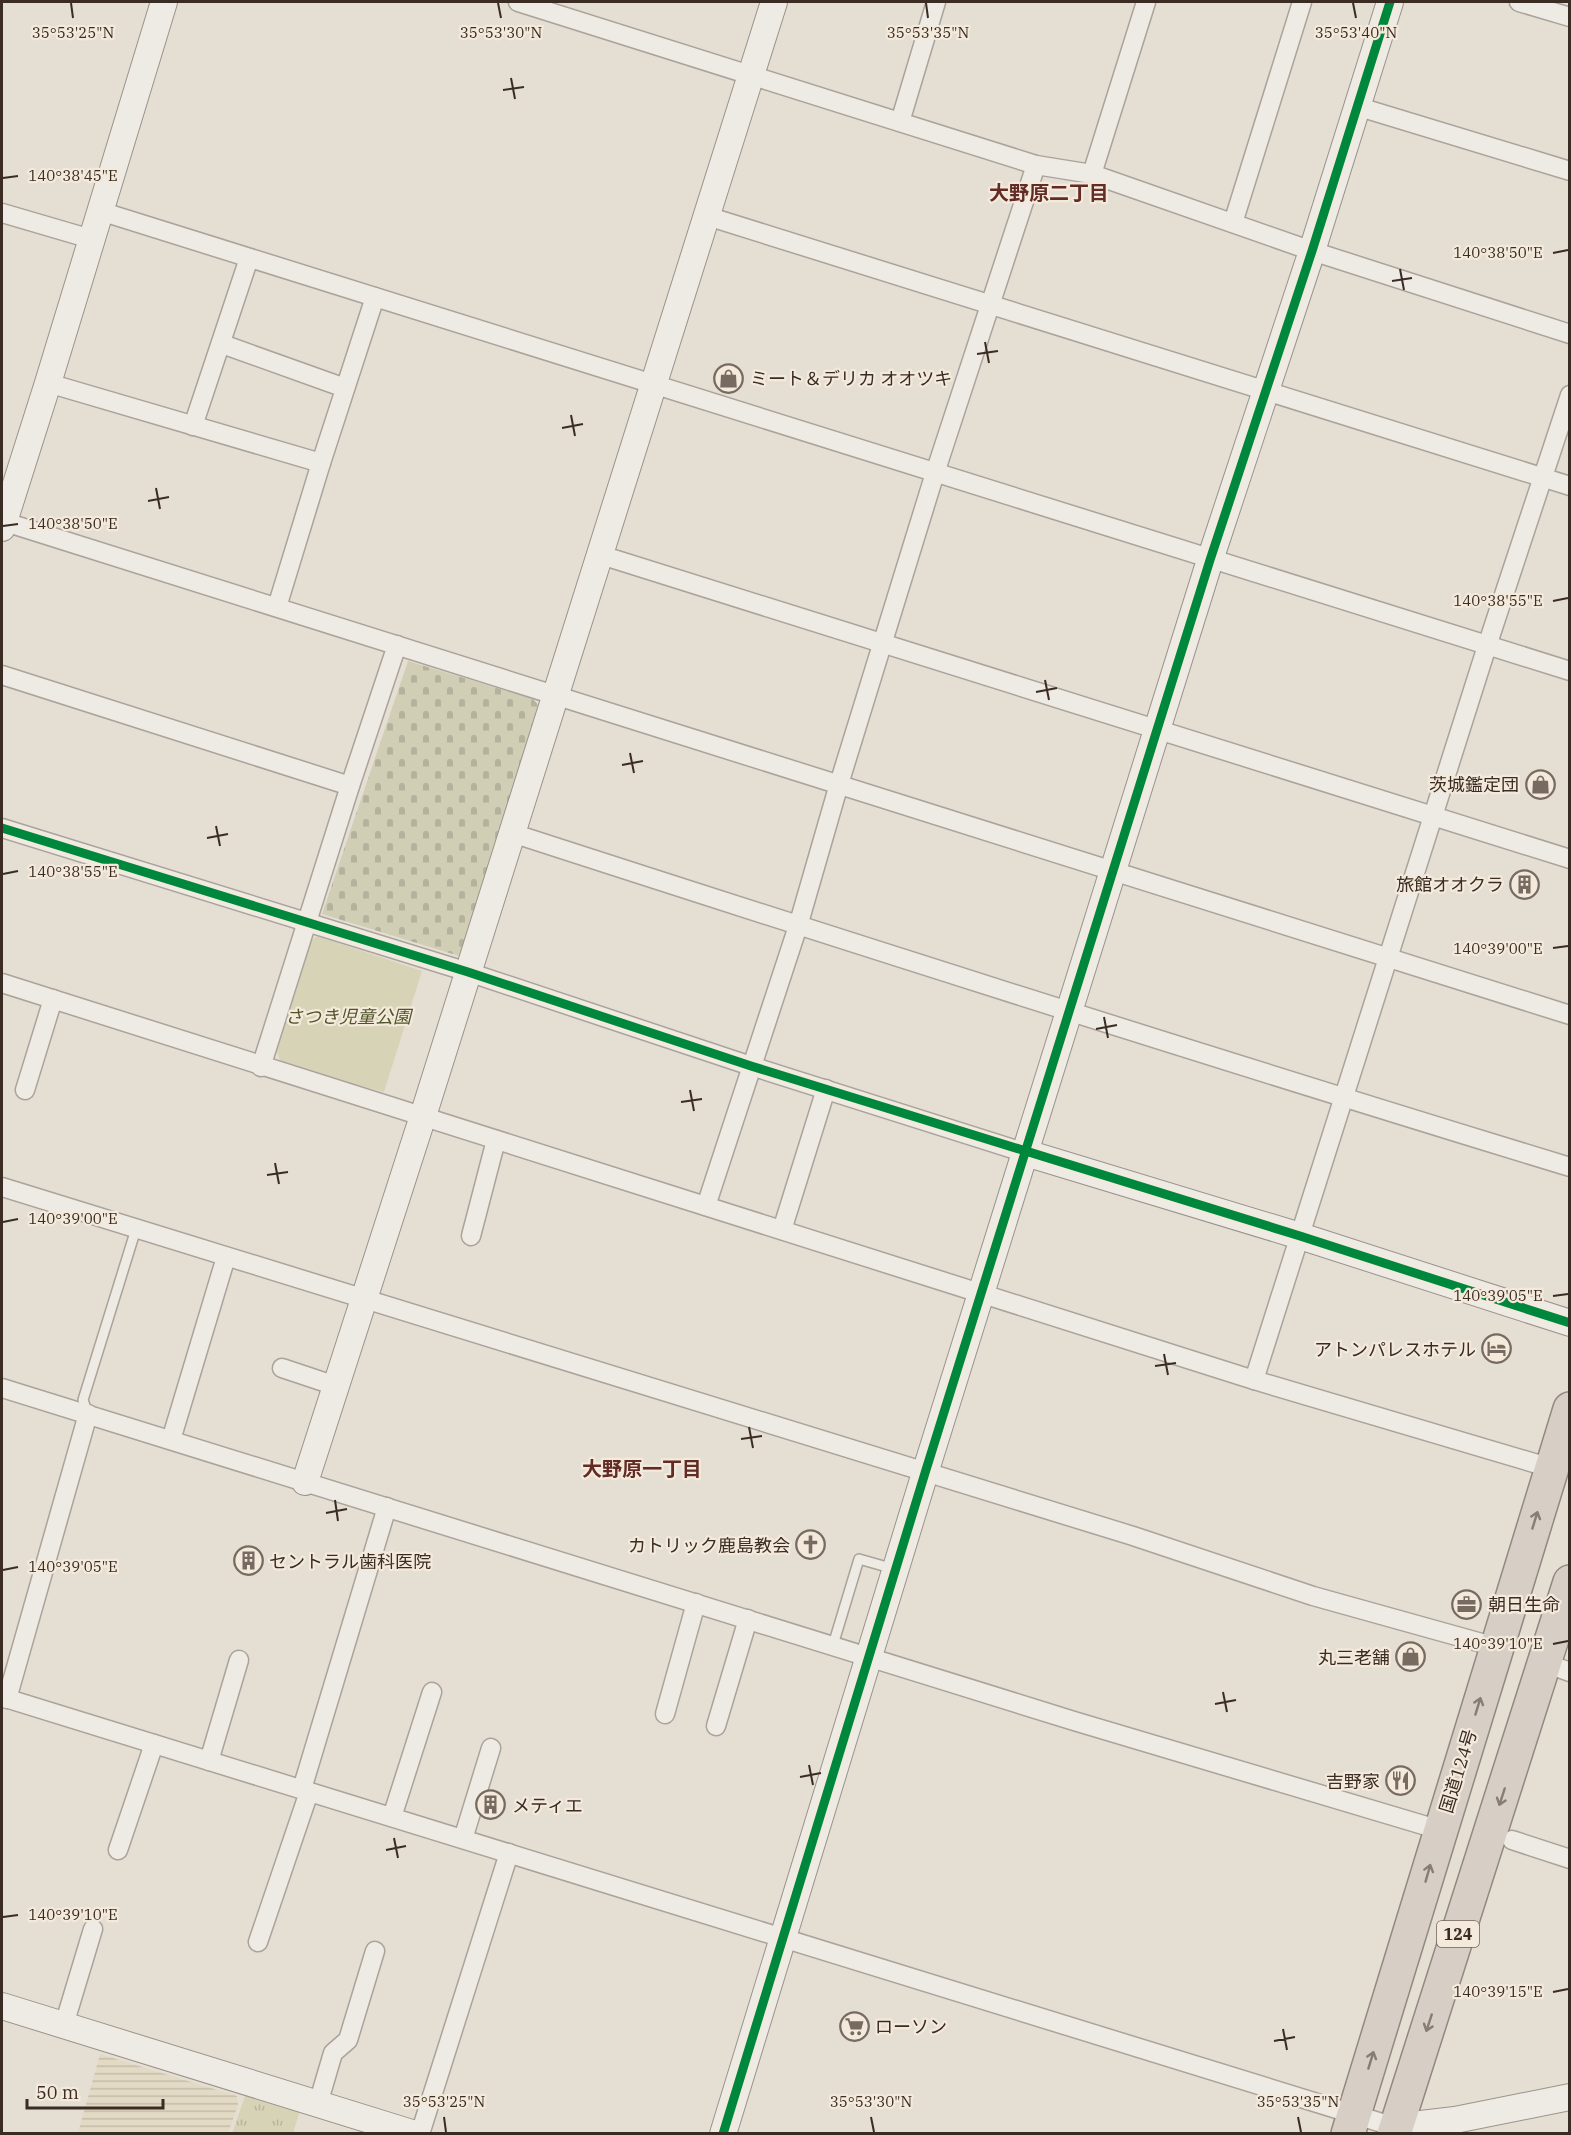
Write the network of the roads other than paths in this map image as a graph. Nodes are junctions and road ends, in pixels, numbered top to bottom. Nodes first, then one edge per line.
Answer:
1 (164, 2) edge
2 (518, 2) edge
3 (774, 2) edge
4 (936, 2) edge
5 (1146, 2) edge
6 (1302, 2) edge
7 (1390, 2) edge
8 (1519, 2) edge
9 (1569, 17) edge
10 (750, 76) junction
11 (1356, 106) junction
12 (900, 122) junction
13 (1036, 165) junction
14 (1569, 171) edge
15 (1092, 174) junction
16 (100, 212) junction
17 (2, 213) edge
18 (707, 216) junction
19 (1233, 223) junction
20 (91, 239) junction
21 (1312, 250) junction
22 (249, 258) junction
23 (375, 297) junction
24 (991, 304) junction
25 (1569, 334) edge
26 (222, 344) junction
27 (48, 384) junction
28 (655, 384) junction
29 (345, 388) junction
30 (1265, 391) junction
31 (1569, 395) edge
32 (194, 426) junction
33 (321, 463) junction
34 (935, 473) junction
35 (1543, 478) junction
36 (1569, 486) edge
37 (2, 523) edge
38 (601, 555) junction
39 (1210, 560) junction
40 (277, 607) junction
41 (883, 643) junction
42 (397, 645) junction
43 (1487, 646) junction
44 (1569, 671) edge
45 (2, 675) edge
46 (555, 696) junction
47 (1159, 729) junction
48 (839, 784) junction
49 (350, 786) junction
50 (1432, 817) junction
51 (2, 828) edge
52 (512, 833) junction
53 (1569, 859) edge
54 (1113, 872) junction
55 (306, 922) junction
56 (798, 926) junction
57 (1387, 958) junction
58 (468, 972) junction
59 (2, 983) edge
60 (53, 999) junction
61 (1070, 1012) junction
62 (1569, 1015) edge
63 (751, 1066) junction
64 (261, 1067) junction
65 (826, 1089) junction
66 (25, 1090) dead end
67 (1344, 1098) junction
68 (423, 1116) junction
69 (496, 1140) junction
70 (1026, 1153) junction
71 (1569, 1167) edge
72 (2, 1187) edge
73 (706, 1206) junction
74 (136, 1229) junction
75 (782, 1230) junction
76 (471, 1236) dead end
77 (1300, 1236) junction
78 (226, 1257) junction
79 (982, 1294) junction
80 (365, 1299) junction
81 (1569, 1323) edge
82 (282, 1368) dead end
83 (1254, 1380) junction
84 (336, 1386) junction
85 (2, 1388) edge
86 (1569, 1409) edge
87 (88, 1414) junction
88 (171, 1440) junction
89 (1551, 1468) junction
90 (925, 1473) junction
91 (305, 1482) junction
92 (387, 1507) junction
93 (896, 1570) junction
94 (1569, 1582) edge
95 (696, 1603) junction
96 (748, 1619) junction
97 (833, 1645) junction
98 (1496, 1647) junction
99 (870, 1657) junction
100 (239, 1660) dead end
101 (1557, 1667) edge
102 (432, 1692) dead end
103 (4, 1698) edge
104 (665, 1714) dead end
105 (716, 1726) dead end
106 (154, 1744) junction
107 (491, 1748) dead end
108 (209, 1761) junction
109 (306, 1791) junction
110 (392, 1817) junction
111 (1440, 1830) junction
112 (463, 1839) junction
113 (1512, 1840) dead end
114 (118, 1850) dead end
115 (509, 1853) junction
116 (1569, 1858) edge
117 (93, 1929) dead end
118 (784, 1938) junction
119 (258, 1941) dead end
120 (375, 1951) dead end
121 (2, 2006) edge
122 (64, 2025) junction
123 (1569, 2097) edge
124 (318, 2104) junction
125 (1373, 2129) edge
126 (415, 2133) edge
127 (420, 2133) edge
128 (723, 2133) edge

1 - 16 street
2 - 10 street
3 - 10 street
4 - 12 street
5 - 15 street
6 - 19 street
7 - 11 street
8 - 9 street
10 - 12 street
10 - 18 street
11 - 14 street
11 - 21 street
12 - 13 street
13 - 15 street
13 - 24 street
15 - 19 street
16 - 20 street
16 - 22 street
17 - 20 street
18 - 24 street
18 - 28 street
19 - 21 street
20 - 27 street
21 - 25 street
21 - 30 street
22 - 23 street
22 - 26 street
23 - 28 street
23 - 29 street
24 - 30 street
24 - 34 street
26 - 29 street
26 - 32 street
27 - 32 street
27 - 37 street
28 - 34 street
28 - 38 street
29 - 33 street
30 - 35 street
30 - 39 street
31 - 35 street
32 - 33 street
33 - 40 street
34 - 39 street
34 - 41 street
35 - 36 street
35 - 43 street
37 - 40 street
38 - 41 street
38 - 46 street
39 - 43 street
39 - 47 street
40 - 42 street
41 - 47 street
41 - 48 street
42 - 46 street
42 - 49 street
43 - 44 street
43 - 50 street
45 - 49 street
46 - 48 street
46 - 52 street
47 - 50 street
47 - 54 street
48 - 54 street
48 - 56 street
49 - 55 street
50 - 53 street
50 - 57 street
51 - 55 street
52 - 56 street
52 - 58 street
54 - 57 street
54 - 61 street
55 - 58 street
55 - 64 street
56 - 61 street
56 - 63 street
57 - 62 street
57 - 67 street
58 - 63 street
58 - 68 street
59 - 60 street
60 - 64 street
60 - 66 street
61 - 67 street
61 - 70 street
63 - 65 street
63 - 73 street
64 - 68 street
65 - 70 street
65 - 75 street
67 - 71 street
67 - 77 street
68 - 69 street
68 - 80 street
69 - 73 street
69 - 76 street
70 - 77 street
70 - 79 street
72 - 74 street
73 - 75 street
74 - 78 street
74 - 87 lane
75 - 79 street
77 - 81 street
77 - 83 street
78 - 80 street
78 - 88 street
79 - 83 street
79 - 90 street
80 - 84 street
80 - 90 street
82 - 84 street
83 - 89 street
84 - 91 street
85 - 87 street
86 - 89 highway, 国道124号 / 124
87 - 88 street
87 - 103 street
88 - 91 street
98 -> 89 highway, 国道124号 / 124
90 - 93 street
90 - 98 street
91 - 92 street
92 - 95 street
92 - 109 street
93 - 97 lane
93 - 99 street
94 - 101 highway, 124
95 - 96 street
95 - 104 street
96 - 97 street
96 - 105 street
97 - 99 street
111 -> 98 highway, 国道124号 / 124
99 - 111 street
99 - 118 street
100 - 108 street
101 -> 125 highway, 124
102 - 110 street
103 - 106 street
106 - 108 street
106 - 114 street
107 - 112 street
108 - 109 street
109 - 110 street
109 - 119 street
110 - 112 street
125 -> 111 highway, 国道124号 / 124
112 - 115 street
113 - 116 street
115 - 118 street
115 - 127 street
117 - 122 street
118 - 125 street
118 - 128 street
120 - 124 street
121 - 122 street
122 - 124 street
123 - 125 street
124 - 126 street

